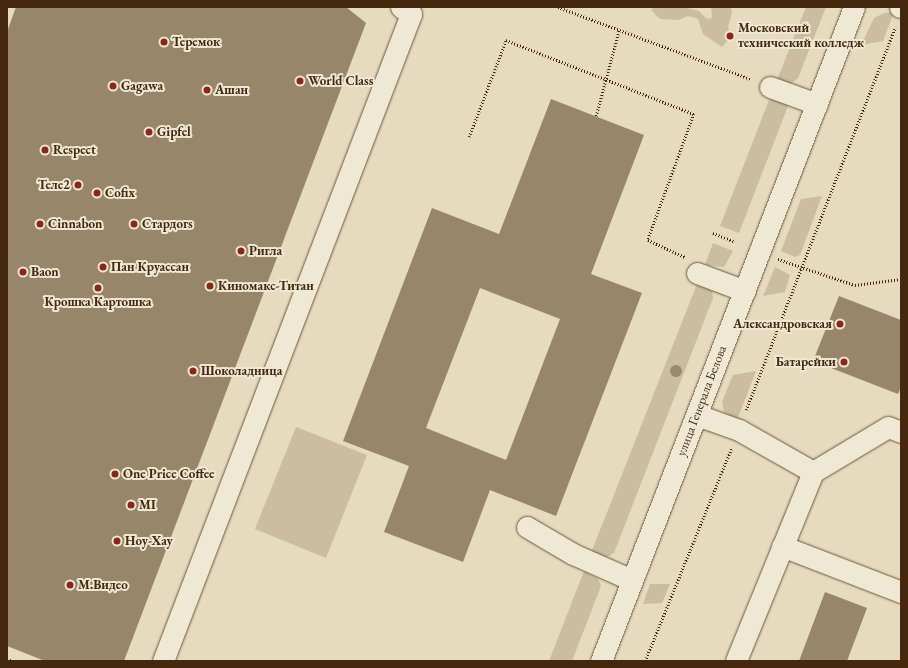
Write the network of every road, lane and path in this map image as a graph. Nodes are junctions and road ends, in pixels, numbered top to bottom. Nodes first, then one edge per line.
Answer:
1 (558, 7) edge
2 (854, 7) edge
3 (406, 11) edge
4 (900, 11) edge
5 (619, 30) junction
6 (607, 80) junction
7 (770, 87) joint
8 (817, 104) junction
9 (596, 116) dead end
10 (469, 137) dead end
11 (713, 233) dead end
12 (735, 242) dead end
13 (778, 259) dead end
14 (801, 266) junction
15 (697, 273) joint
16 (901, 279) edge
17 (745, 291) junction
18 (697, 415) junction
19 (739, 430) junction
20 (901, 432) edge
21 (813, 472) junction
22 (528, 527) dead end
23 (782, 546) junction
24 (632, 580) junction
25 (901, 592) edge
26 (7, 659) edge
27 (13, 661) edge
28 (163, 661) edge
29 (601, 661) edge
30 (645, 661) edge
31 (736, 661) edge

1 - 5 path
2 - 8 street, улица Генерала Белова
3 - 28 street
4 - 14 path
5 - 6 path
5 - 7 path
6 - 9 path
6 - 10 path
6 - 15 path
7 - 8 street
8 - 17 street, улица Генерала Белова
11 - 12 path
13 - 14 path
14 - 16 path
14 - 19 path
15 - 17 street
17 - 18 street, улица Генерала Белова
18 - 19 street
18 - 24 street, улица Генерала Белова
19 - 21 street
19 - 30 path
20 - 21 street
21 - 23 street
22 - 24 street
23 - 25 street
23 - 31 street
24 - 29 street, улица Генерала Белова
26 - 27 path

